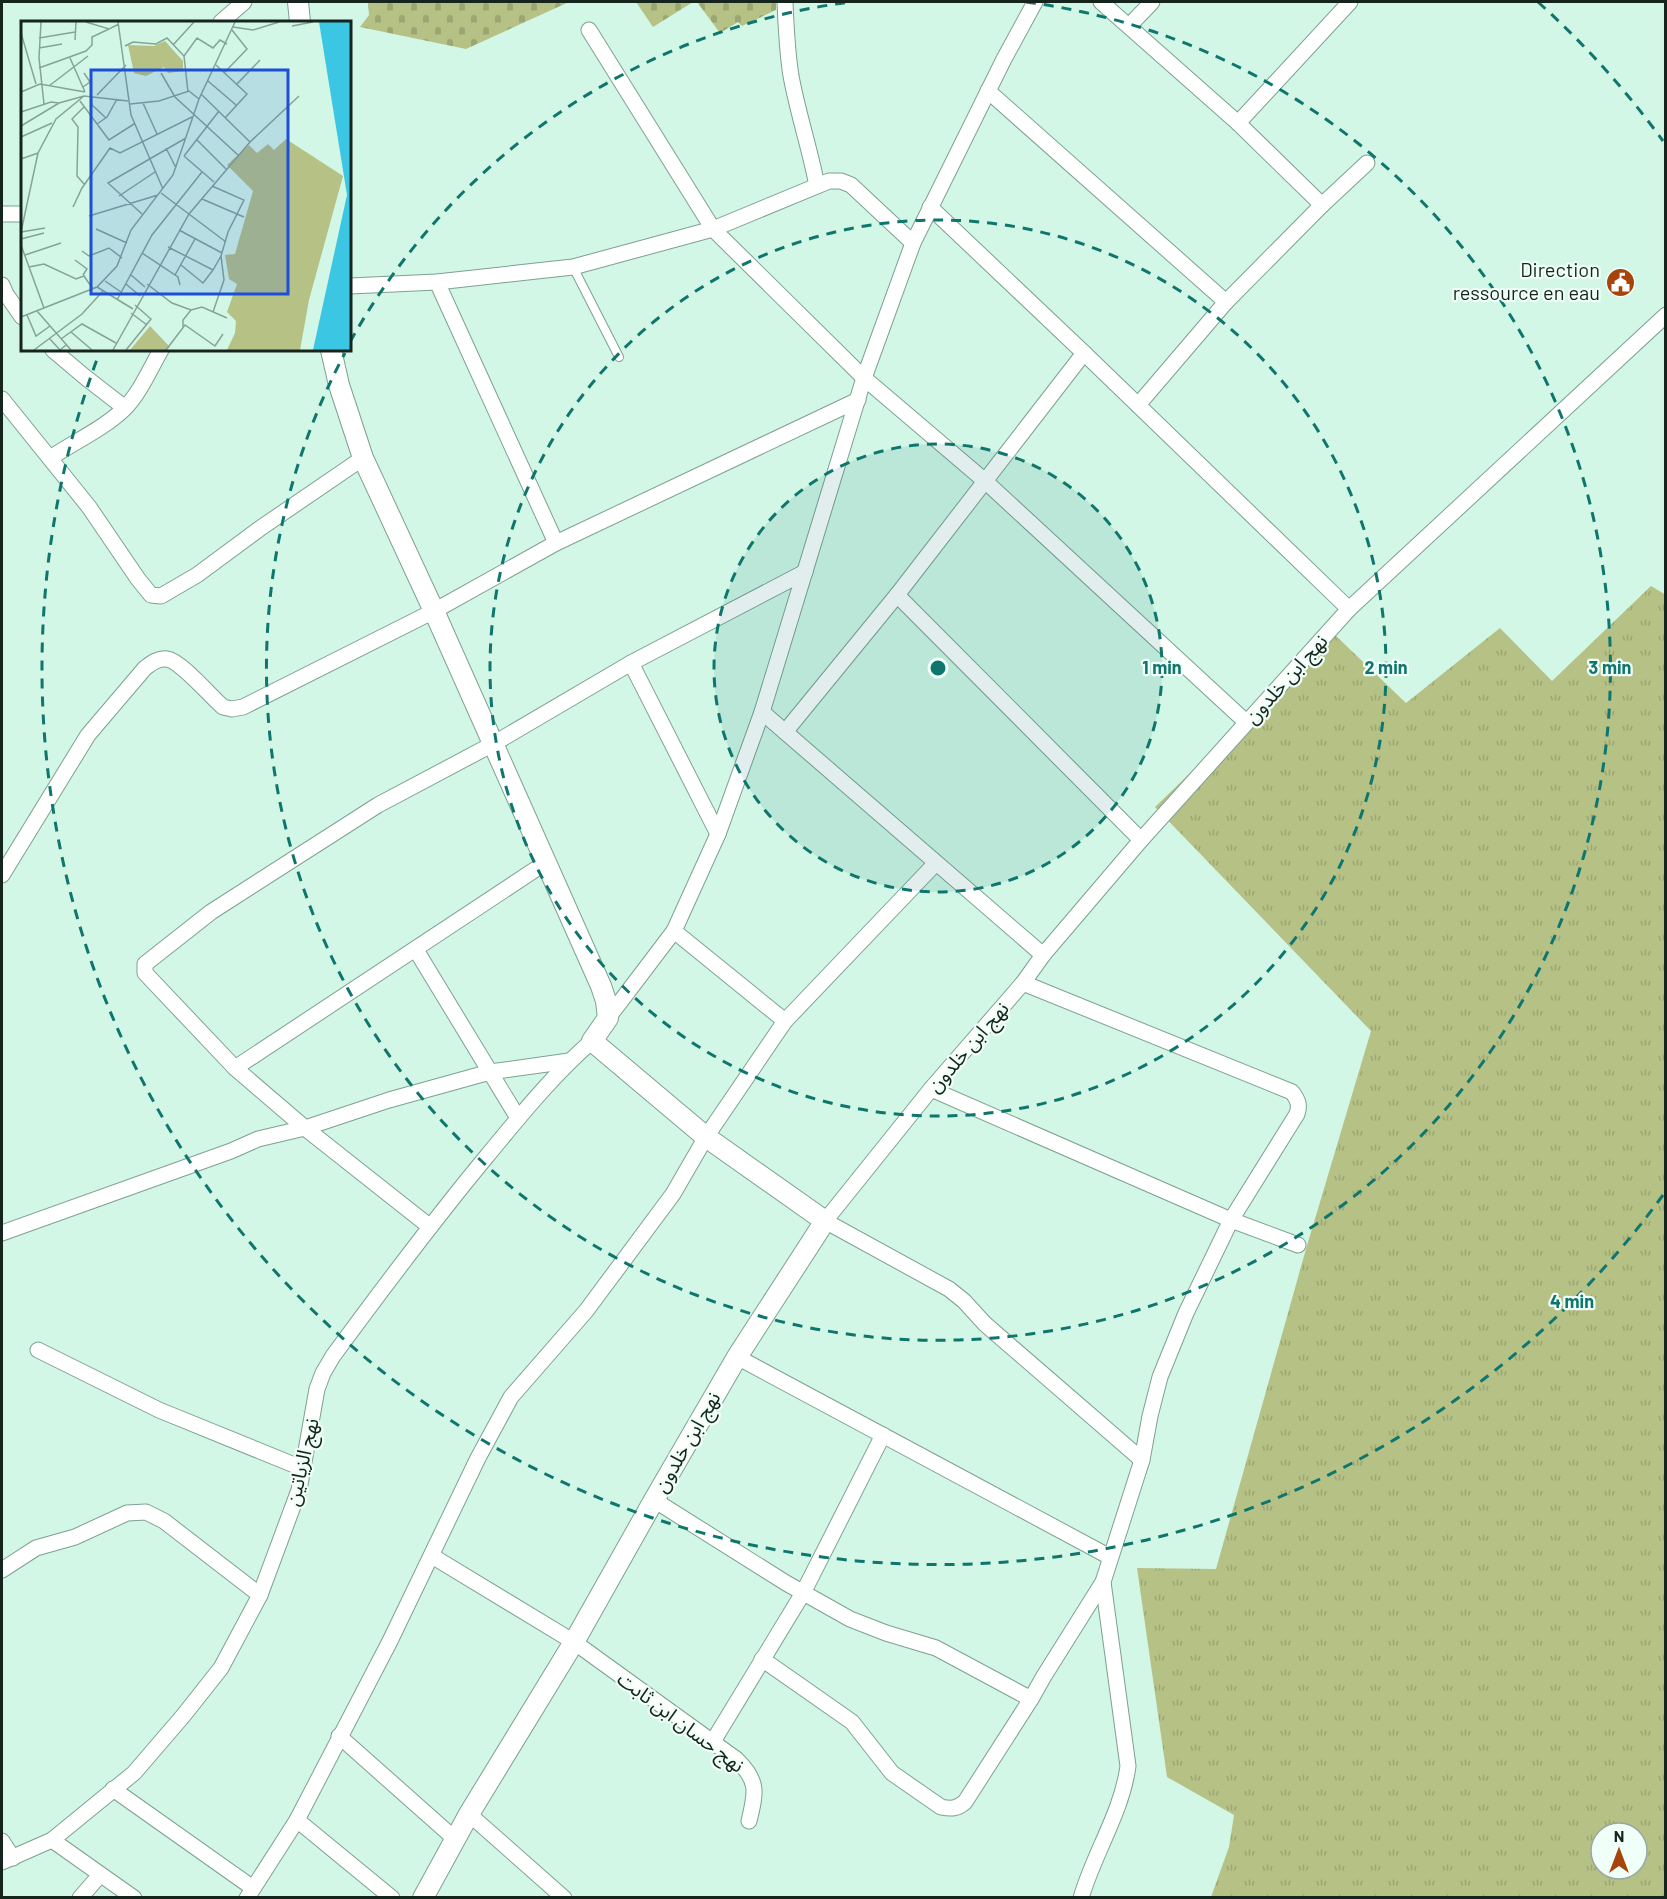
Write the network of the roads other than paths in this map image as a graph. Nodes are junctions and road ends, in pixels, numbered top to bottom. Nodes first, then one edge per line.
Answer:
1 (244, 2) edge
2 (298, 2) edge
3 (785, 2) edge
4 (1035, 2) edge
5 (1101, 2) edge
6 (1152, 2) edge
7 (1350, 2) edge
8 (222, 21) edge
9 (300, 21) edge
10 (1129, 26) junction
11 (589, 30) dead end
12 (988, 91) junction
13 (1238, 123) junction
14 (1367, 163) dead end
15 (817, 186) junction
16 (1322, 205) junction
17 (930, 207) junction
18 (2, 214) edge
19 (21, 214) edge
20 (713, 229) junction
21 (913, 243) junction
22 (573, 267) junction
23 (437, 282) junction
24 (2, 285) edge
25 (351, 285) edge
26 (1226, 302) junction
27 (1665, 315) edge
28 (21, 316) edge
29 (54, 351) edge
30 (160, 351) edge
31 (331, 351) edge
32 (1084, 353) junction
33 (619, 357) dead end
34 (864, 378) junction
35 (2, 399) edge
36 (858, 400) junction
37 (1138, 405) junction
38 (125, 408) junction
39 (50, 458) junction
40 (363, 458) junction
41 (985, 481) junction
42 (556, 543) junction
43 (806, 572) junction
44 (897, 595) junction
45 (1349, 609) junction
46 (434, 611) junction
47 (632, 663) junction
48 (762, 712) junction
49 (1246, 722) junction
50 (785, 732) junction
51 (493, 744) junction
52 (718, 834) junction
53 (1141, 840) junction
54 (545, 863) junction
55 (935, 864) junction
56 (2, 875) edge
57 (674, 931) junction
58 (416, 950) junction
59 (1043, 955) junction
60 (1023, 982) junction
61 (608, 1018) junction
62 (785, 1021) junction
63 (592, 1041) junction
64 (569, 1060) junction
65 (235, 1068) junction
66 (490, 1072) junction
67 (931, 1089) junction
68 (518, 1118) junction
69 (305, 1128) junction
70 (706, 1137) junction
71 (1231, 1220) junction
72 (825, 1221) junction
73 (429, 1226) junction
74 (2, 1233) edge
75 (1298, 1245) dead end
76 (38, 1350) dead end
77 (737, 1357) junction
78 (883, 1435) junction
79 (1142, 1460) junction
80 (304, 1469) junction
81 (654, 1500) junction
82 (432, 1556) junction
83 (1110, 1557) junction
84 (2, 1570) edge
85 (1104, 1582) junction
86 (803, 1593) junction
87 (260, 1595) junction
88 (574, 1642) junction
89 (762, 1659) junction
90 (1031, 1699) junction
91 (339, 1736) junction
92 (712, 1743) junction
93 (113, 1789) junction
94 (469, 1814) junction
95 (297, 1820) junction
96 (749, 1821) dead end
97 (455, 1839) junction
98 (52, 1840) junction
99 (2, 1841) edge
100 (7, 1860) edge
101 (100, 1875) junction
102 (250, 1893) edge
103 (80, 1898) edge
104 (134, 1898) edge
105 (392, 1898) edge
106 (423, 1898) edge
107 (564, 1898) edge
108 (1081, 1898) edge

1 - 8 street
2 - 9 street
3 - 15 street
4 - 12 street
5 - 10 street
6 - 10 street
7 - 13 street
10 - 13 street
11 - 20 street
12 - 17 street
12 - 26 street
13 - 16 street
14 - 16 street
15 - 20 street
15 - 21 street
16 - 26 street
17 - 21 street
17 - 32 street
18 - 19 street
20 - 22 street
20 - 34 street
21 - 34 street
22 - 23 street
22 - 33 lane
23 - 25 street
23 - 42 street
24 - 28 street
26 - 37 street
27 - 45 street, نهج ابن خلدون
29 - 38 street
30 - 38 street
31 - 40 street
32 - 37 street
32 - 41 street
34 - 36 street
34 - 41 street
35 - 39 street
36 - 42 street
36 - 43 street
37 - 45 street
38 - 39 street
39 - 40 street
40 - 46 street
41 - 44 street
41 - 49 street
42 - 46 street
43 - 47 street
43 - 48 street
44 - 50 street
44 - 53 street
45 - 49 street, نهج ابن خلدون
46 - 51 street
46 - 56 street
47 - 51 street
47 - 52 street
48 - 50 street
48 - 52 street
49 - 53 street, نهج ابن خلدون
50 - 55 street
51 - 54 street
51 - 65 street
52 - 57 street
53 - 59 street, نهج ابن خلدون
54 - 58 street
54 - 61 street
55 - 59 street
55 - 62 street
57 - 61 street
57 - 62 street
58 - 65 street
58 - 66 street
59 - 60 street, نهج ابن خلدون
60 - 67 street, نهج ابن خلدون
60 - 71 street
61 - 63 street
62 - 70 street
63 - 64 street, نهج الزياتين
63 - 70 street
64 - 66 street
64 - 68 street, نهج الزياتين
65 - 69 street
66 - 68 street
66 - 69 street
67 - 71 street
67 - 72 street, نهج ابن خلدون
68 - 73 street, نهج الزياتين
69 - 73 street
69 - 74 street
70 - 72 street
70 - 82 street
71 - 75 street
71 - 79 street
72 - 77 street, نهج ابن خلدون
72 - 79 street
73 - 80 street, نهج الزياتين
76 - 80 street
77 - 78 street
77 - 81 street, نهج ابن خلدون
78 - 83 street
78 - 86 street
79 - 83 street
80 - 87 street, نهج الزياتين
81 - 86 street
81 - 88 street, نهج ابن خلدون
82 - 88 street, نهج حسان ابن ثابت
82 - 91 street
83 - 85 street
84 - 87 street
85 - 90 street
85 - 108 street
86 - 89 street
86 - 90 street
87 - 93 street, نهج الزياتين
88 - 92 street, نهج حسان ابن ثابت
88 - 94 street, نهج ابن خلدون
89 - 90 street
89 - 92 street
91 - 95 street
91 - 97 street
92 - 96 street, نهج حسان ابن ثابت
93 - 98 street, نهج الزياتين
93 - 102 street
94 - 97 street, نهج ابن خلدون
94 - 107 street
95 - 102 street
95 - 105 street
97 - 106 street, نهج ابن خلدون
98 - 100 street, نهج الزياتين
98 - 101 street
99 - 100 street
101 - 103 street
101 - 104 street

